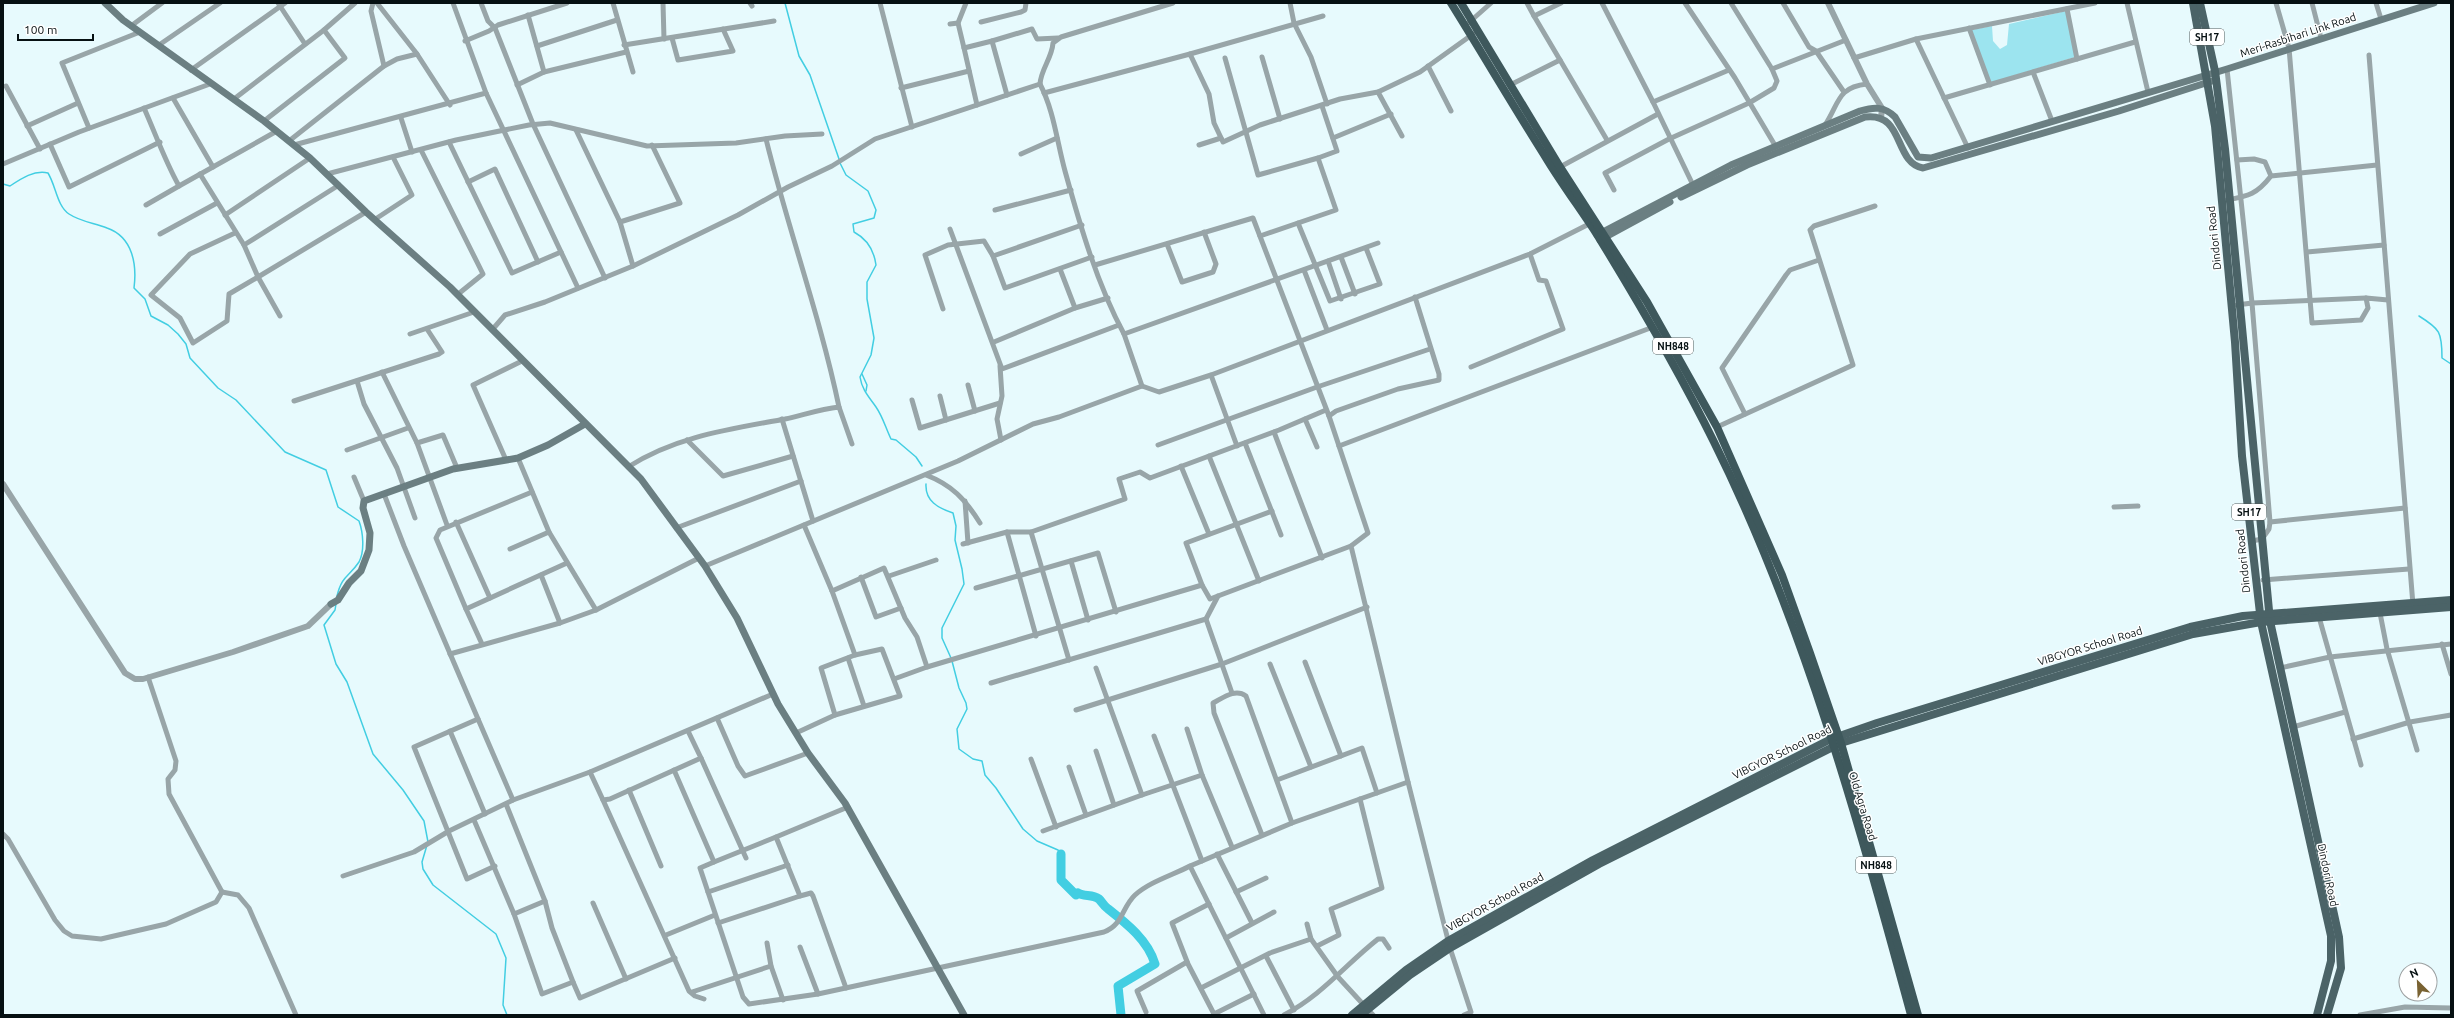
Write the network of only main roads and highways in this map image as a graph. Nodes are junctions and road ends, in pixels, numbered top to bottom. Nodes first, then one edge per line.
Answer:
1 (105, 3) edge
2 (1451, 3) edge
3 (1461, 3) edge
4 (2193, 3) edge
5 (2200, 3) edge
6 (2434, 3) edge
7 (1469, 24) junction
8 (1474, 33) junction
9 (2225, 70) junction
10 (2215, 71) junction
11 (2205, 74) junction
12 (2216, 80) junction
13 (2207, 83) junction
14 (1572, 190) junction
15 (2226, 200) junction
16 (1602, 236) junction
17 (2236, 305) junction
18 (585, 424) junction
19 (2451, 600) edge
20 (334, 602) road end
21 (2451, 606) edge
22 (2413, 607) junction
23 (2265, 618) junction
24 (1836, 741) junction
25 (1366, 1011) edge
26 (964, 1015) edge
27 (1352, 1015) edge
28 (1911, 1015) edge
29 (1918, 1015) edge
30 (2317, 1015) edge
31 (2327, 1015) edge

1 - 18 main road
2 - 7 highway, NH848
3 - 7 highway, NH848
4 - 11 main road, Dindori Road / SH17
5 - 10 main road, SH17
6 - 9 main road, Meri-Rasbihari Link Road
7 - 8 highway, NH848
8 - 14 highway, NH848
8 - 14 highway, NH848
9 - 10 main road, Meri-Rasbihari Link Road
9 - 12 main road
10 - 11 main road, Meri-Rasbihari Link Road
10 - 12 main road
11 - 13 main road, Dindori Road / SH17
11 - 16 main road, Meri-Rasbihari Link Road
12 - 13 main road
12 - 15 main road
13 - 15 main road, Dindori Road / SH17
13 - 16 main road
14 - 16 highway, NH848
15 - 17 main road, Dindori Road / SH17
16 - 24 highway, Old Agra Road / NH848
16 - 24 highway, NH848
17 - 23 main road
17 - 23 main road, Dindori Road / SH17
18 - 20 main road
18 - 26 main road
19 - 22 main road
21 - 22 main road
22 - 23 main road
22 - 23 main road
23 - 24 main road, VIBGYOR School Road
23 - 30 main road, Dindori Road / SH17
23 - 31 main road
24 - 25 main road, VIBGYOR School Road
24 - 28 highway, Old Agra Road / NH848
24 - 29 highway, NH848
25 - 27 main road, VIBGYOR School Road

